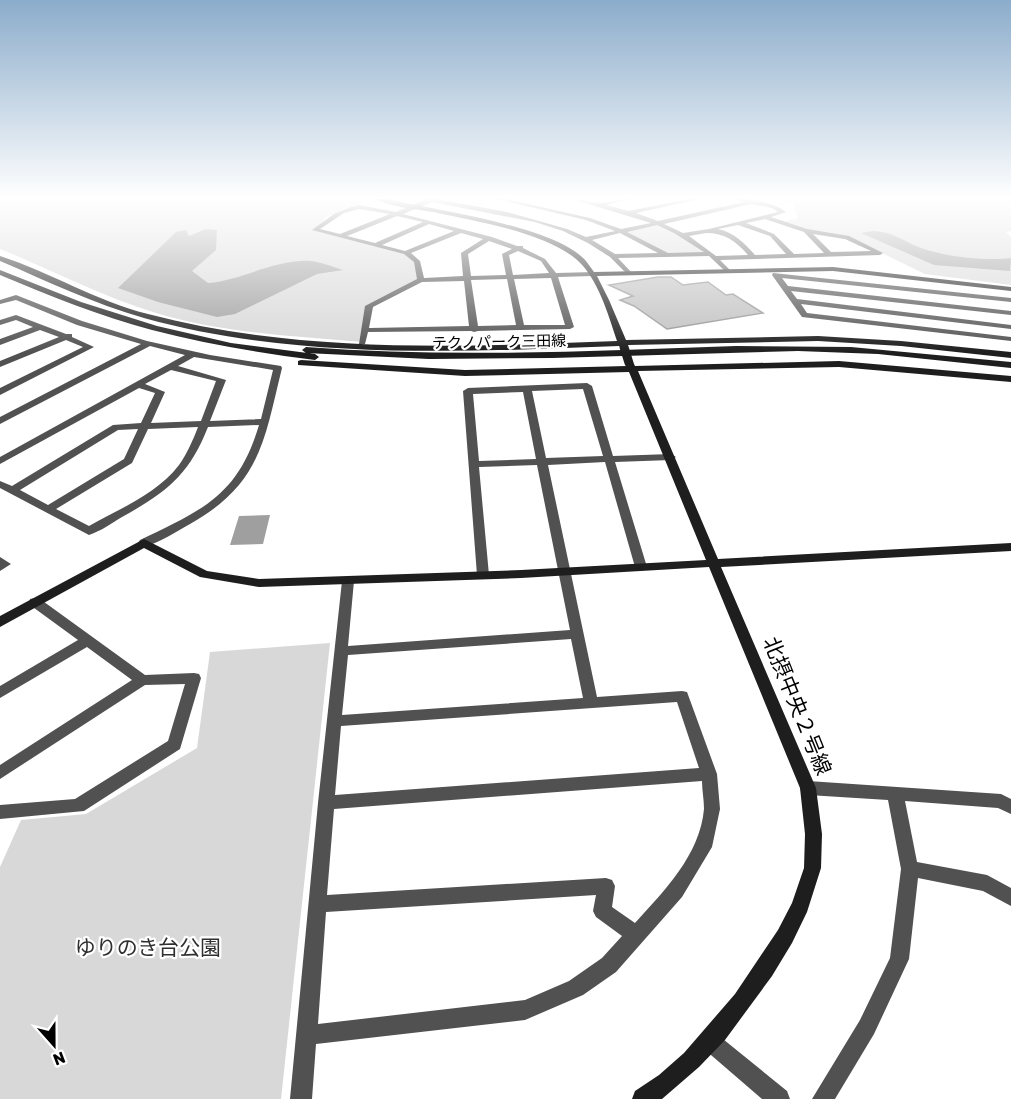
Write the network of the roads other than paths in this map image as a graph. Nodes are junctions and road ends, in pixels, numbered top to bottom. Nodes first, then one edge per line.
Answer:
1 (396, 250) edge
2 (413, 250) edge
3 (469, 250) edge
4 (513, 250) edge
5 (527, 250) edge
6 (568, 250) edge
7 (604, 250) edge
8 (658, 250) edge
9 (704, 250) edge
10 (747, 250) edge
11 (787, 250) edge
12 (825, 250) edge
13 (874, 250) edge
14 (406, 253) junction
15 (665, 254) junction
16 (830, 255) junction
17 (613, 256) junction
18 (712, 256) junction
19 (792, 256) junction
20 (753, 257) junction
21 (0, 258) edge
22 (0, 265) edge
23 (788, 269) junction
24 (726, 270) junction
25 (0, 272) edge
26 (628, 273) junction
27 (592, 274) junction
28 (555, 276) junction
29 (510, 277) junction
30 (795, 277) junction
31 (466, 279) junction
32 (933, 279) junction
33 (0, 280) edge
34 (421, 280) junction
35 (785, 288) junction
36 (1011, 289) edge
37 (936, 291) junction
38 (75, 297) junction
39 (1011, 300) edge
40 (795, 301) junction
41 (0, 302) edge
42 (81, 307) junction
43 (132, 313) junction
44 (1011, 313) edge
45 (0, 323) edge
46 (116, 326) junction
47 (39, 327) junction
48 (1011, 327) edge
49 (89, 328) junction
50 (521, 328) junction
51 (366, 330) junction
52 (474, 330) junction
53 (64, 338) junction
54 (1011, 339) edge
55 (0, 342) edge
56 (362, 342) dead end
57 (148, 344) junction
58 (623, 345) junction
59 (192, 354) junction
60 (1011, 355) edge
61 (0, 364) edge
62 (1011, 365) edge
63 (631, 366) junction
64 (170, 367) junction
65 (1011, 370) edge
66 (1011, 379) edge
67 (138, 385) junction
68 (527, 389) junction
69 (0, 392) edge
70 (0, 421) edge
71 (263, 422) junction
72 (203, 424) junction
73 (144, 426) junction
74 (671, 457) junction
75 (611, 459) junction
76 (0, 461) edge
77 (543, 461) junction
78 (475, 464) junction
79 (0, 484) edge
80 (13, 490) junction
81 (50, 508) junction
82 (144, 543) junction
83 (1011, 547) edge
84 (0, 561) edge
85 (715, 562) junction
86 (0, 567) edge
87 (641, 567) junction
88 (564, 571) junction
89 (483, 575) junction
90 (348, 581) junction
91 (35, 602) junction
92 (0, 622) edge
93 (577, 634) junction
94 (86, 641) junction
95 (340, 651) junction
96 (142, 680) junction
97 (0, 693) edge
98 (591, 702) junction
99 (334, 721) junction
100 (0, 773) edge
101 (709, 774) junction
102 (808, 788) junction
103 (895, 794) junction
104 (326, 803) junction
105 (1011, 807) edge
106 (0, 812) edge
107 (910, 869) junction
108 (1011, 898) edge
109 (319, 904) junction
110 (636, 935) junction
111 (308, 1035) junction
112 (711, 1042) junction
113 (301, 1099) edge
114 (643, 1099) edge
115 (779, 1099) edge
116 (823, 1099) edge

1 - 14 street
2 - 14 street
3 - 31 street
4 - 29 street
5 - 28 street
6 - 27 main road
7 - 17 street
8 - 15 street
9 - 18 street
10 - 20 street
11 - 19 street
12 - 16 street
13 - 16 street
14 - 34 street
15 - 17 street
15 - 18 street
16 - 19 street
17 - 26 street
18 - 20 street
18 - 24 street
19 - 20 street
21 - 43 main road
22 - 38 main road, テクノパーク三田線
23 - 24 main road
23 - 30 street
23 - 32 main road
24 - 26 main road
25 - 42 main road, テクノパーク三田線
26 - 27 main road
27 - 28 street
27 - 58 main road
28 - 29 street
28 - 50 street
29 - 31 street
29 - 50 street
30 - 35 street
30 - 37 street
31 - 34 street
31 - 52 street
32 - 36 main road
32 - 37 street
33 - 46 main road
34 - 51 street
35 - 40 street
35 - 44 street
37 - 39 street
38 - 43 main road
38 - 62 main road, テクノパーク三田線
40 - 48 street
40 - 54 street
41 - 49 street
42 - 46 main road
42 - 65 main road, テクノパーク三田線
43 - 58 main road
45 - 47 street
46 - 63 main road
47 - 53 street
47 - 55 street
49 - 53 street
49 - 57 street
50 - 52 street
51 - 52 street
51 - 56 street
53 - 61 street
53 - 69 street
57 - 59 street
57 - 70 street
58 - 60 main road
58 - 63 main road, 北摂中央２号線, bridge
59 - 64 street
59 - 71 street
63 - 66 main road
63 - 74 main road, 北摂中央２号線
64 - 67 street
64 - 72 street
67 - 73 street
67 - 76 street
68 - 75 street
68 - 77 street
68 - 78 street
71 - 72 street
71 - 82 street
72 - 73 street
72 - 81 street
73 - 80 street
73 - 81 street
74 - 75 street
74 - 85 main road, 北摂中央２号線
75 - 77 street
75 - 87 street
77 - 78 street
77 - 88 street
78 - 89 street
79 - 80 street
80 - 81 street
82 - 90 main road
82 - 91 main road
83 - 85 main road
84 - 86 street
85 - 87 main road
85 - 102 main road, 北摂中央２号線
87 - 88 main road
88 - 89 main road
88 - 93 street
89 - 90 main road
90 - 95 street
91 - 92 main road
91 - 94 street
93 - 95 street
93 - 98 street
94 - 96 street
94 - 97 street
95 - 99 street
96 - 100 street
96 - 106 street
98 - 99 street
98 - 101 street
99 - 104 street
101 - 104 street
101 - 110 street
102 - 103 street
102 - 112 main road, 北摂中央２号線
103 - 105 street
103 - 107 street
104 - 109 street
107 - 108 street
107 - 116 street
109 - 110 street
109 - 111 street
110 - 111 street
111 - 113 street
112 - 114 main road, 北摂中央２号線
112 - 115 street

